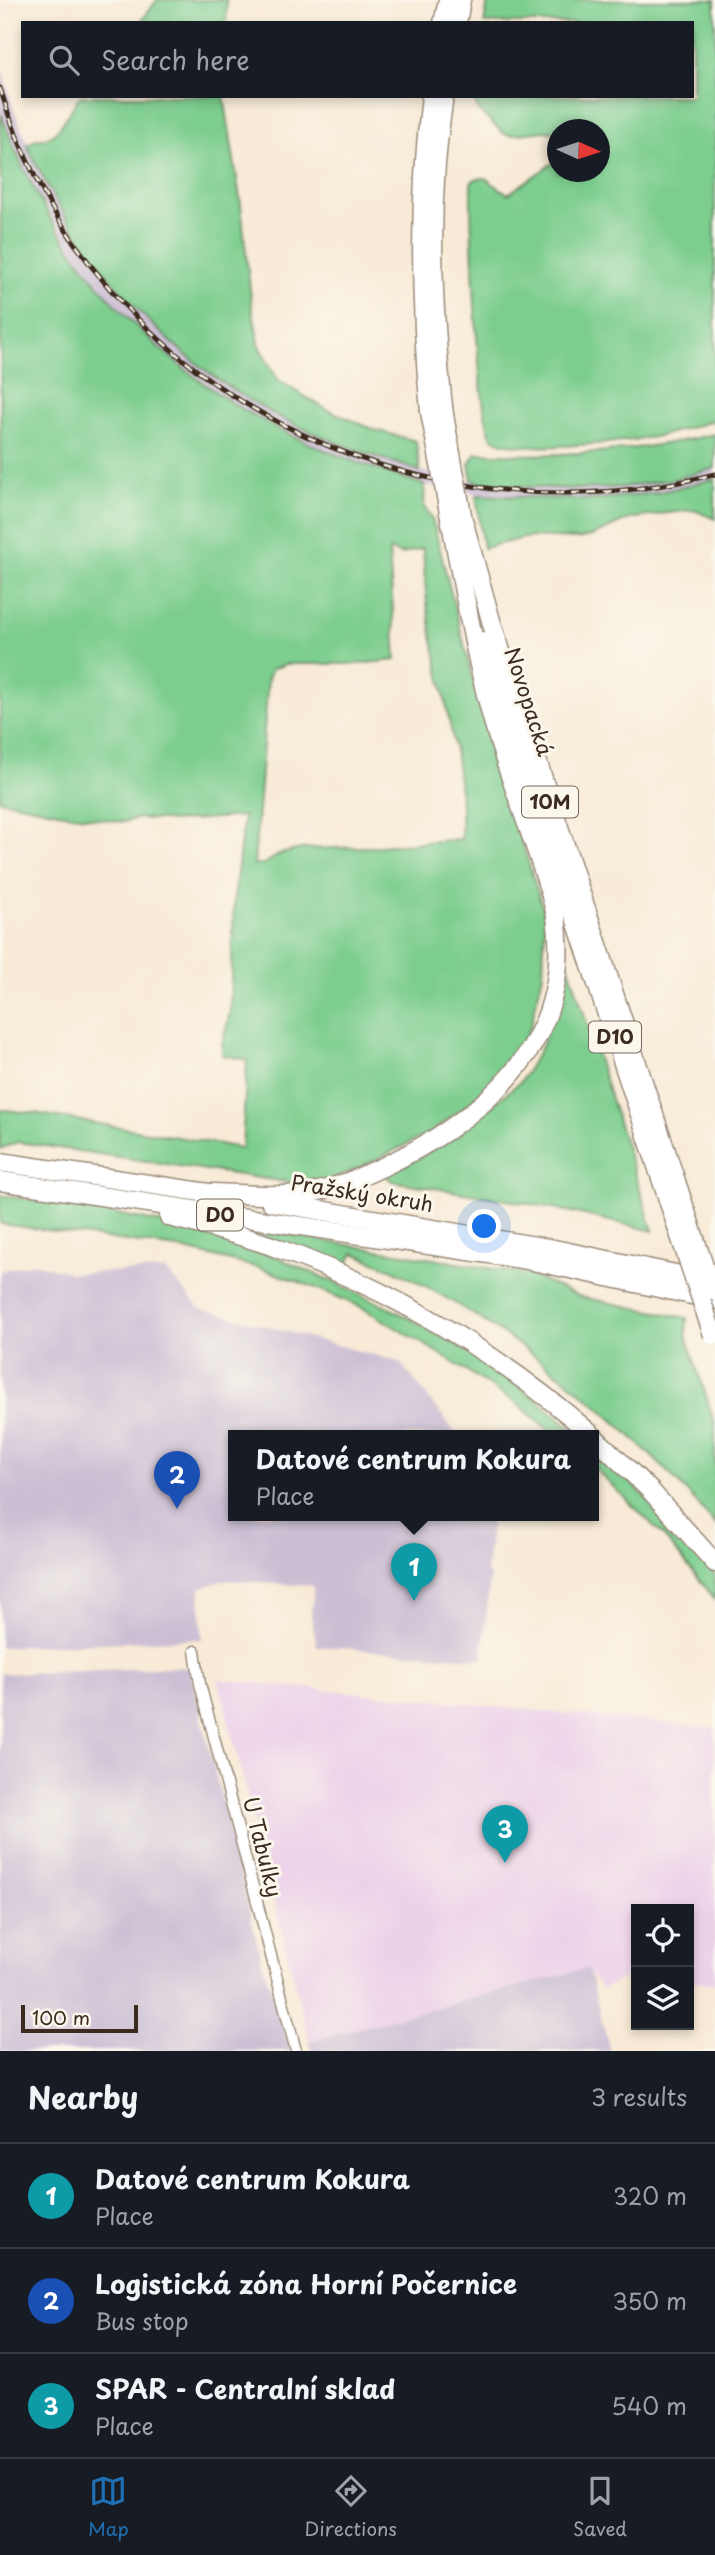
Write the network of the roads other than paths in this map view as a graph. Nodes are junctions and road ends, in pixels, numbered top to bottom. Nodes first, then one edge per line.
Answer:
1 (448, 0) edge
2 (461, 0) edge
3 (443, 21) edge
4 (457, 21) edge
5 (431, 98) edge
6 (444, 98) edge
7 (437, 413) junction
8 (456, 519) junction
9 (0, 1163) edge
10 (0, 1181) edge
11 (64, 1191) junction
12 (214, 1193) junction
13 (688, 1237) junction
14 (715, 1282) edge
15 (715, 1300) edge
16 (714, 1338) edge
17 (586, 1430) edge
18 (599, 1442) edge
19 (715, 1563) edge
20 (195, 1651) dead end
21 (296, 2051) edge

1 - 3 highway
2 - 4 highway
5 - 7 highway, Novopacká
6 - 7 highway, Novopacká
7 - 8 highway, Novopacká, bridge
8 - 12 highway
8 - 13 highway, Novopacká / D10
9 - 12 highway, Pražský okruh / D0
10 - 11 highway, Pražský okruh / D0
11 - 15 highway, Pražský okruh / D0
11 - 17 highway
12 - 14 highway, Pražský okruh / D0
13 - 15 highway, Novopacká, bridge
13 - 16 highway, Novopacká / D10, bridge
18 - 19 highway
20 - 21 street, U Tabulky

